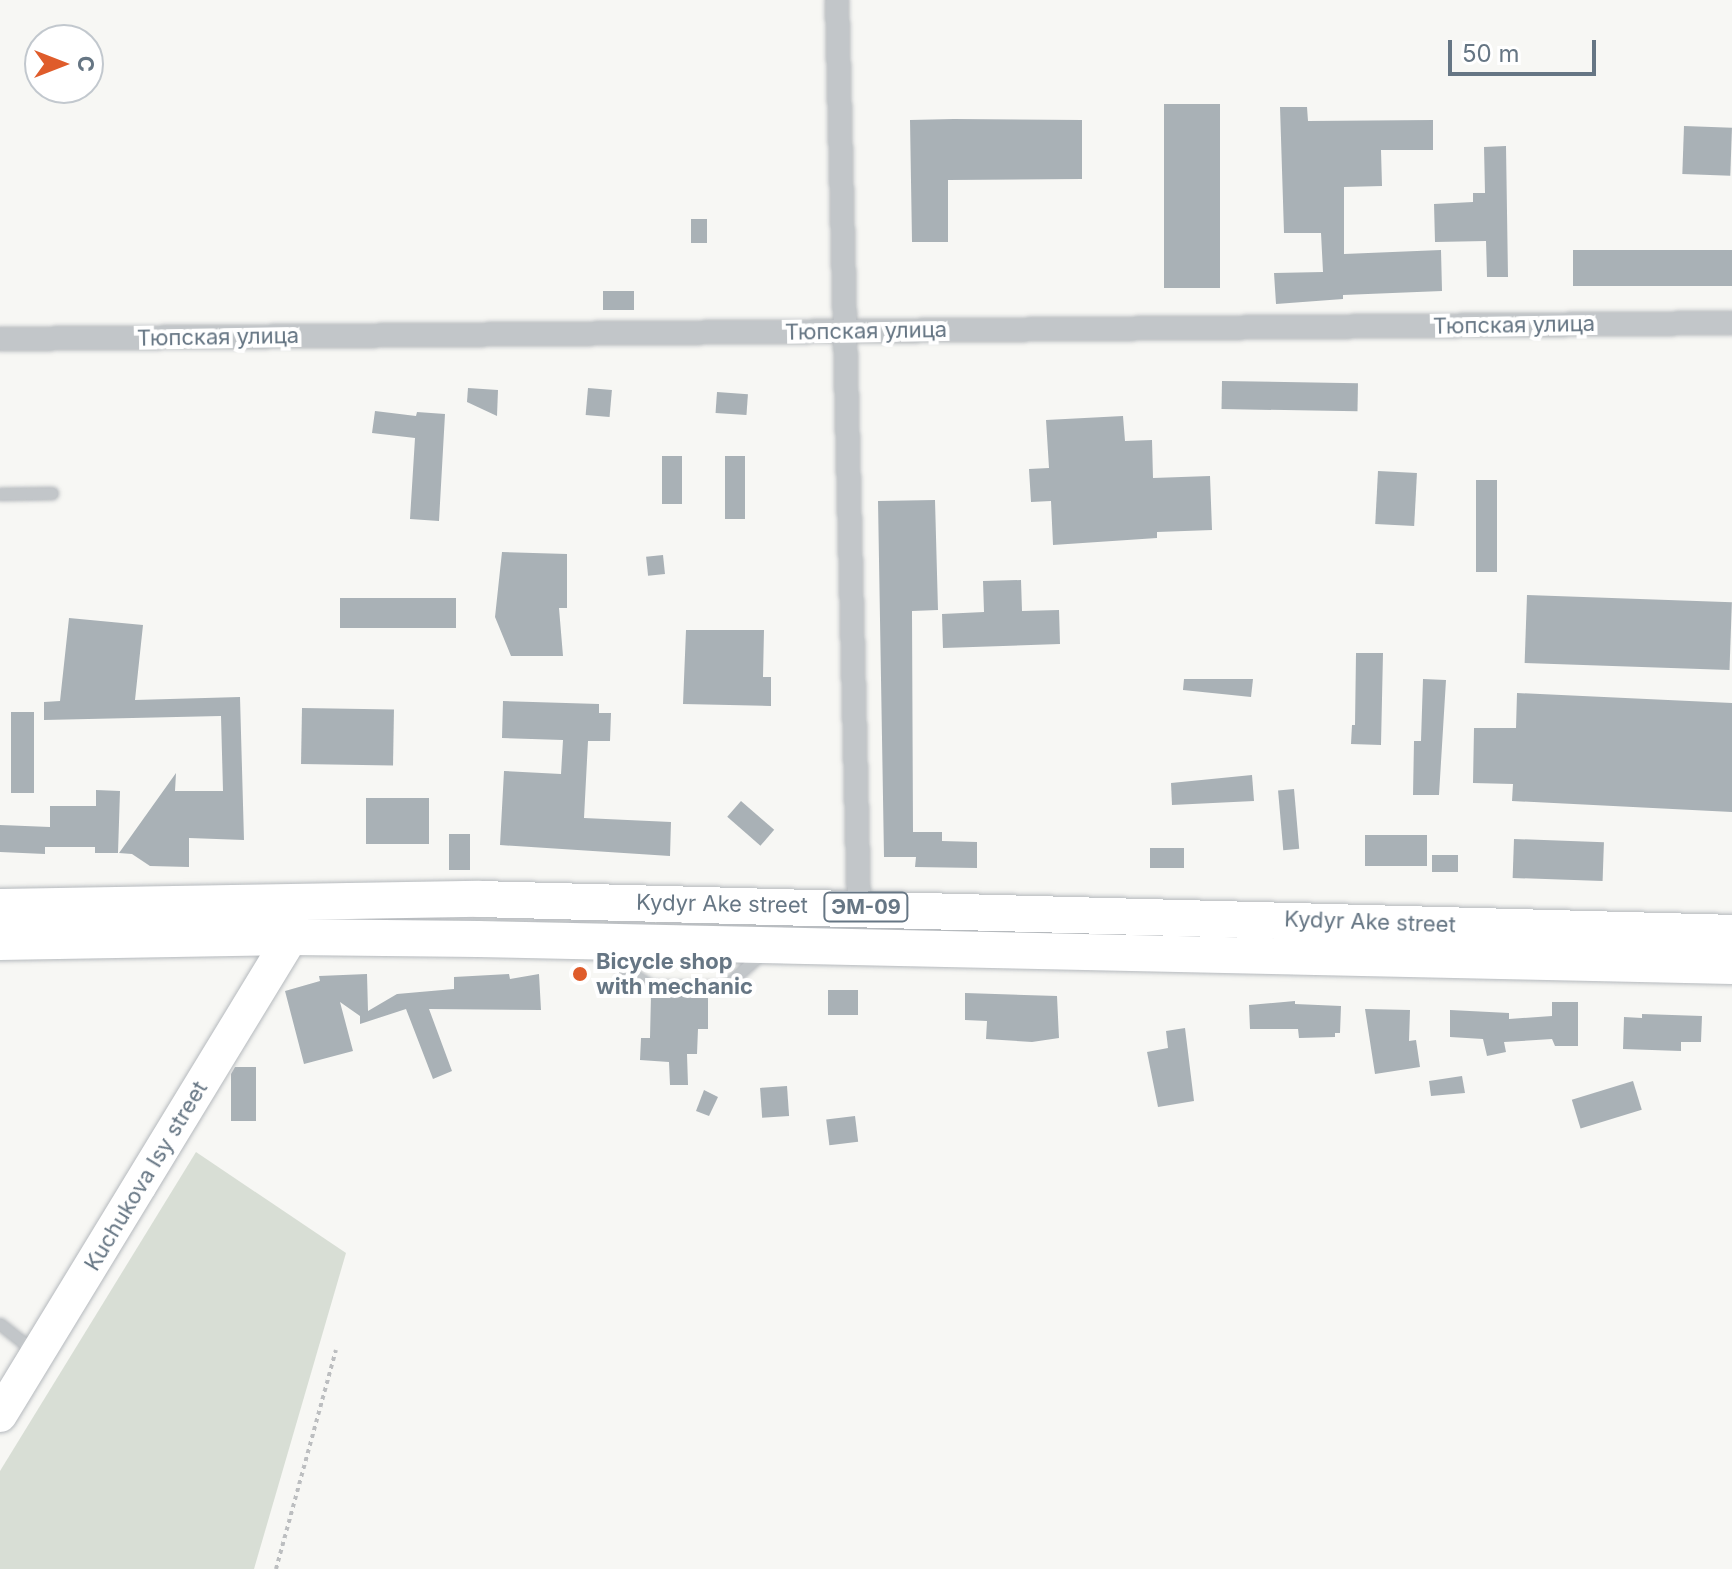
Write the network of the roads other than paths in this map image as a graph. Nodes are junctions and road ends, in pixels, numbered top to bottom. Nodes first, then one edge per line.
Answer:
1 (837, 0) edge
2 (1732, 323) edge
3 (845, 331) junction
4 (0, 339) edge
5 (52, 493) dead end
6 (0, 494) edge
7 (292, 900) junction
8 (0, 907) edge
9 (859, 907) junction
10 (1732, 933) edge
11 (291, 937) junction
12 (0, 942) edge
13 (1732, 966) edge
14 (0, 1324) edge
15 (38, 1353) junction
16 (0, 1415) edge

1 - 3 street
2 - 3 street, Тюпская улица
3 - 4 street, Тюпская улица
3 - 9 street
5 - 6 lane
7 - 8 highway, Kydyr Ake street / ЭМ-09
7 - 9 highway, Kydyr Ake street / ЭМ-09
7 - 11 main road
9 - 10 highway, Kydyr Ake street / ЭМ-09
11 - 12 highway, Kydyr Ake street / ЭМ-09
11 - 13 highway, Kydyr Ake street / ЭМ-09
11 - 15 main road, Kuchukova Isy street
14 - 15 lane
15 - 16 main road, Kuchukova Isy street

